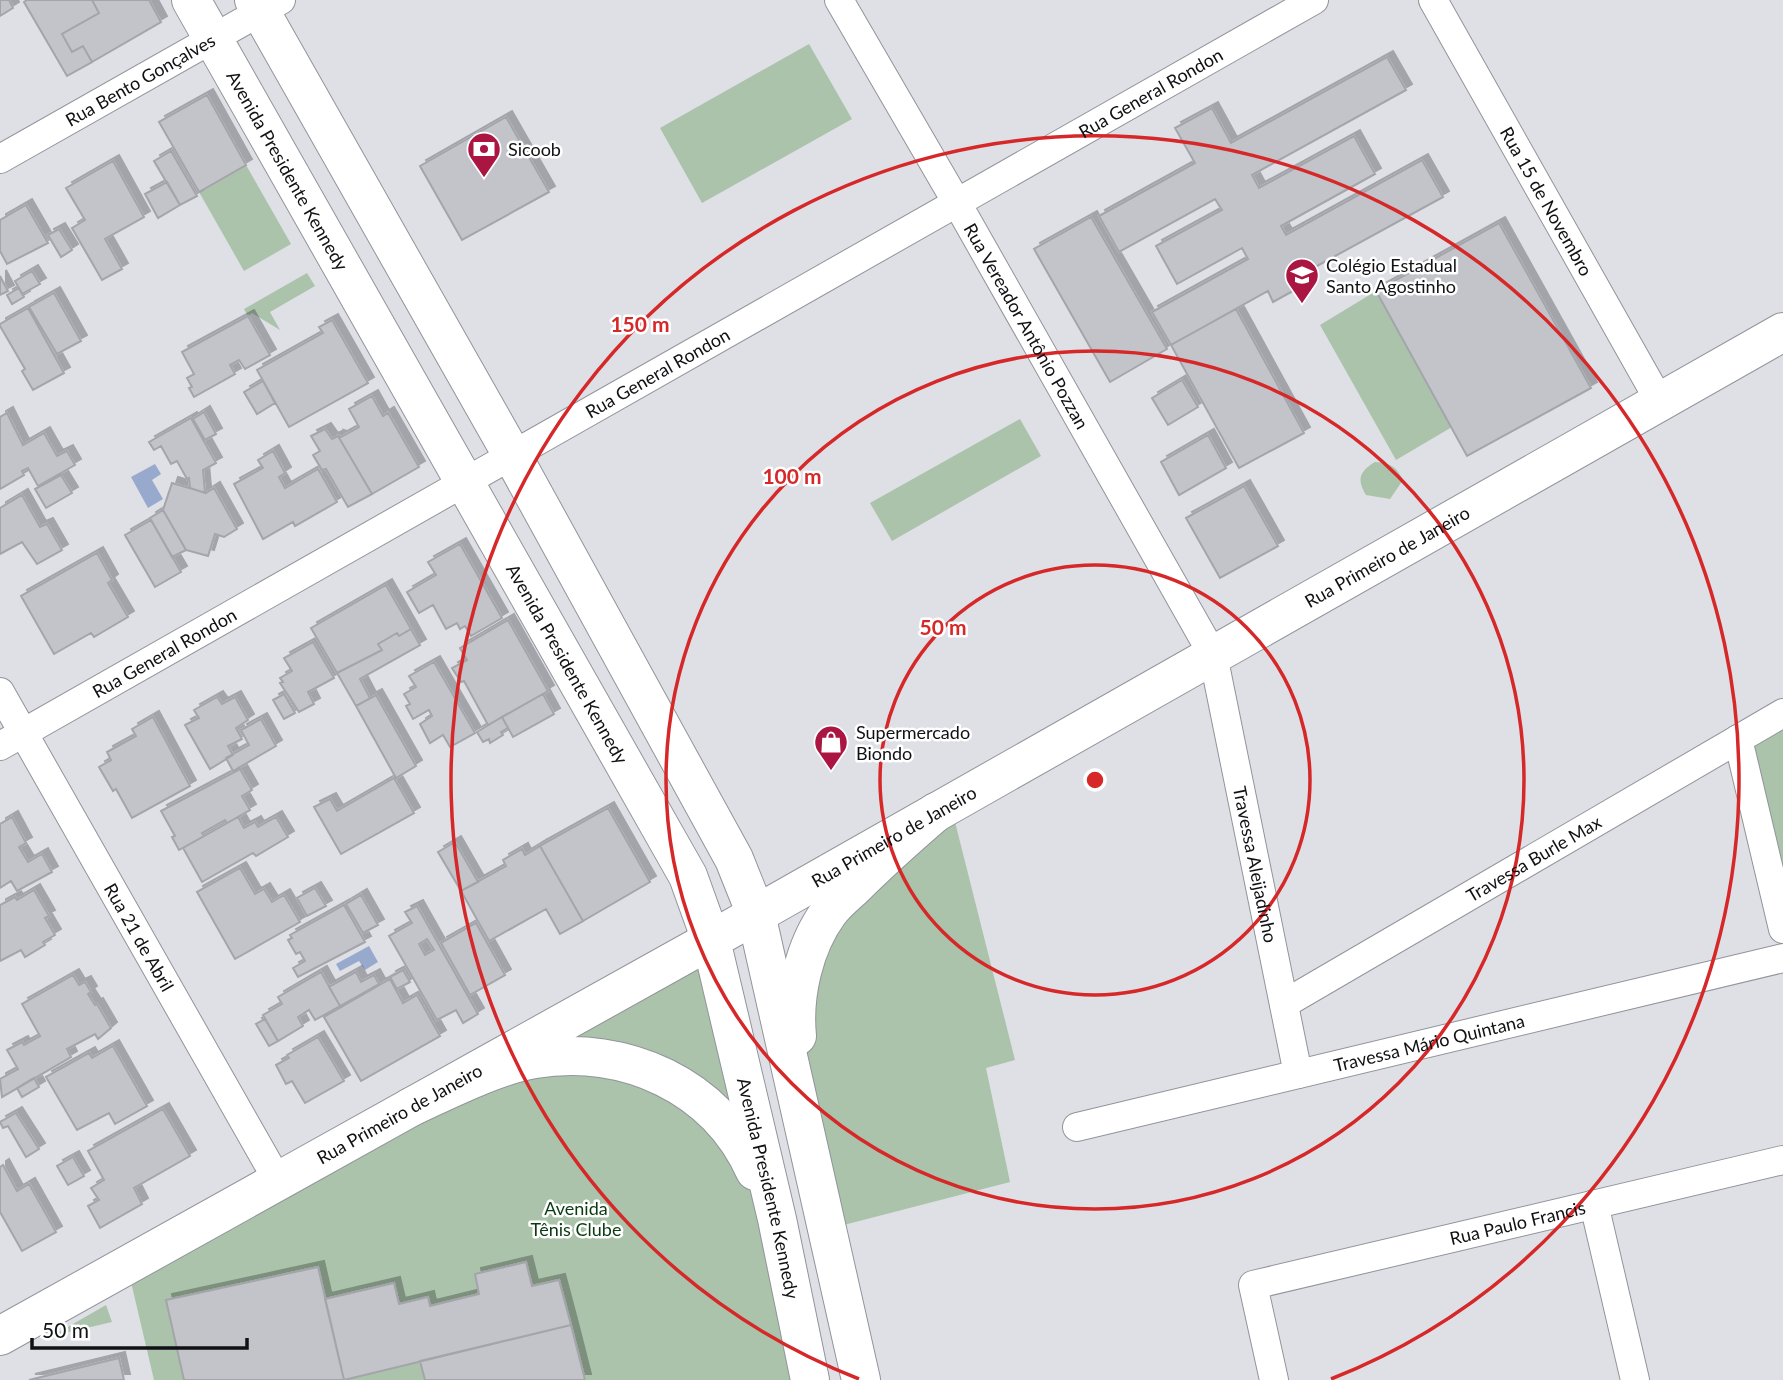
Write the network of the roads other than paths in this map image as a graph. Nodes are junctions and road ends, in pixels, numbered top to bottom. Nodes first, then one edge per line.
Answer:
1 (191, 0) edge
2 (839, 0) edge
3 (1314, 0) edge
4 (1433, 0) edge
5 (265, 4) edge
6 (213, 39) junction
7 (0, 159) edge
8 (957, 203) junction
9 (1783, 332) edge
10 (1660, 402) junction
11 (512, 455) junction
12 (465, 482) junction
13 (1213, 655) junction
14 (0, 692) edge
15 (1783, 713) edge
16 (12, 739) edge
17 (1738, 739) junction
18 (936, 812) junction
19 (756, 914) junction
20 (1783, 929) edge
21 (711, 940) junction
22 (1783, 958) edge
23 (1284, 1004) junction
24 (1298, 1074) junction
25 (411, 1108) junction
26 (1077, 1127) dead end
27 (1783, 1160) edge
28 (815, 1177) junction
29 (278, 1181) junction
30 (1594, 1204) junction
31 (777, 1219) junction
32 (0, 1336) edge
33 (810, 1380) edge
34 (862, 1380) edge
35 (1274, 1380) edge
36 (1635, 1380) edge

1 - 6 main road, Avenida Presidente Kennedy
2 - 8 street, Rua Vereador Antônio Pozzan
3 - 8 street, Rua General Rondon
4 - 10 street, Rua 15 de Novembro
5 - 6 street, Rua Bento Gonçalves
5 - 11 main road
6 - 7 street, Rua Bento Gonçalves
6 - 12 main road, Avenida Presidente Kennedy
8 - 11 street, Rua General Rondon
8 - 13 street, Rua Vereador Antônio Pozzan
9 - 10 main road, Rua Primeiro de Janeiro
10 - 13 main road, Rua Primeiro de Janeiro
11 - 12 street, Rua General Rondon
11 - 19 main road
12 - 16 street, Rua General Rondon
12 - 21 main road, Avenida Presidente Kennedy
13 - 18 main road, Rua Primeiro de Janeiro
13 - 23 street, Travessa Aleijadinho
14 - 16 street, Rua 21 de Abril
15 - 17 street, Travessa Burle Max
16 - 29 street, Rua 21 de Abril
17 - 20 street
17 - 23 street, Travessa Burle Max
18 - 19 main road, Rua Primeiro de Janeiro
18 - 28 main road
19 - 21 main road, Rua Primeiro de Janeiro
19 - 28 main road
21 - 25 main road, Rua Primeiro de Janeiro
21 - 31 main road, Avenida Presidente Kennedy
22 - 24 street, Travessa Mário Quintana
23 - 24 street, Travessa Aleijadinho
24 - 26 street, Travessa Mário Quintana
25 - 29 main road, Rua Primeiro de Janeiro
25 - 31 main road
27 - 30 street, Rua Paulo Francis
28 - 34 main road
29 - 32 main road, Rua Primeiro de Janeiro
30 - 35 street, Rua Paulo Francis
30 - 36 street
31 - 33 main road, Avenida Presidente Kennedy

